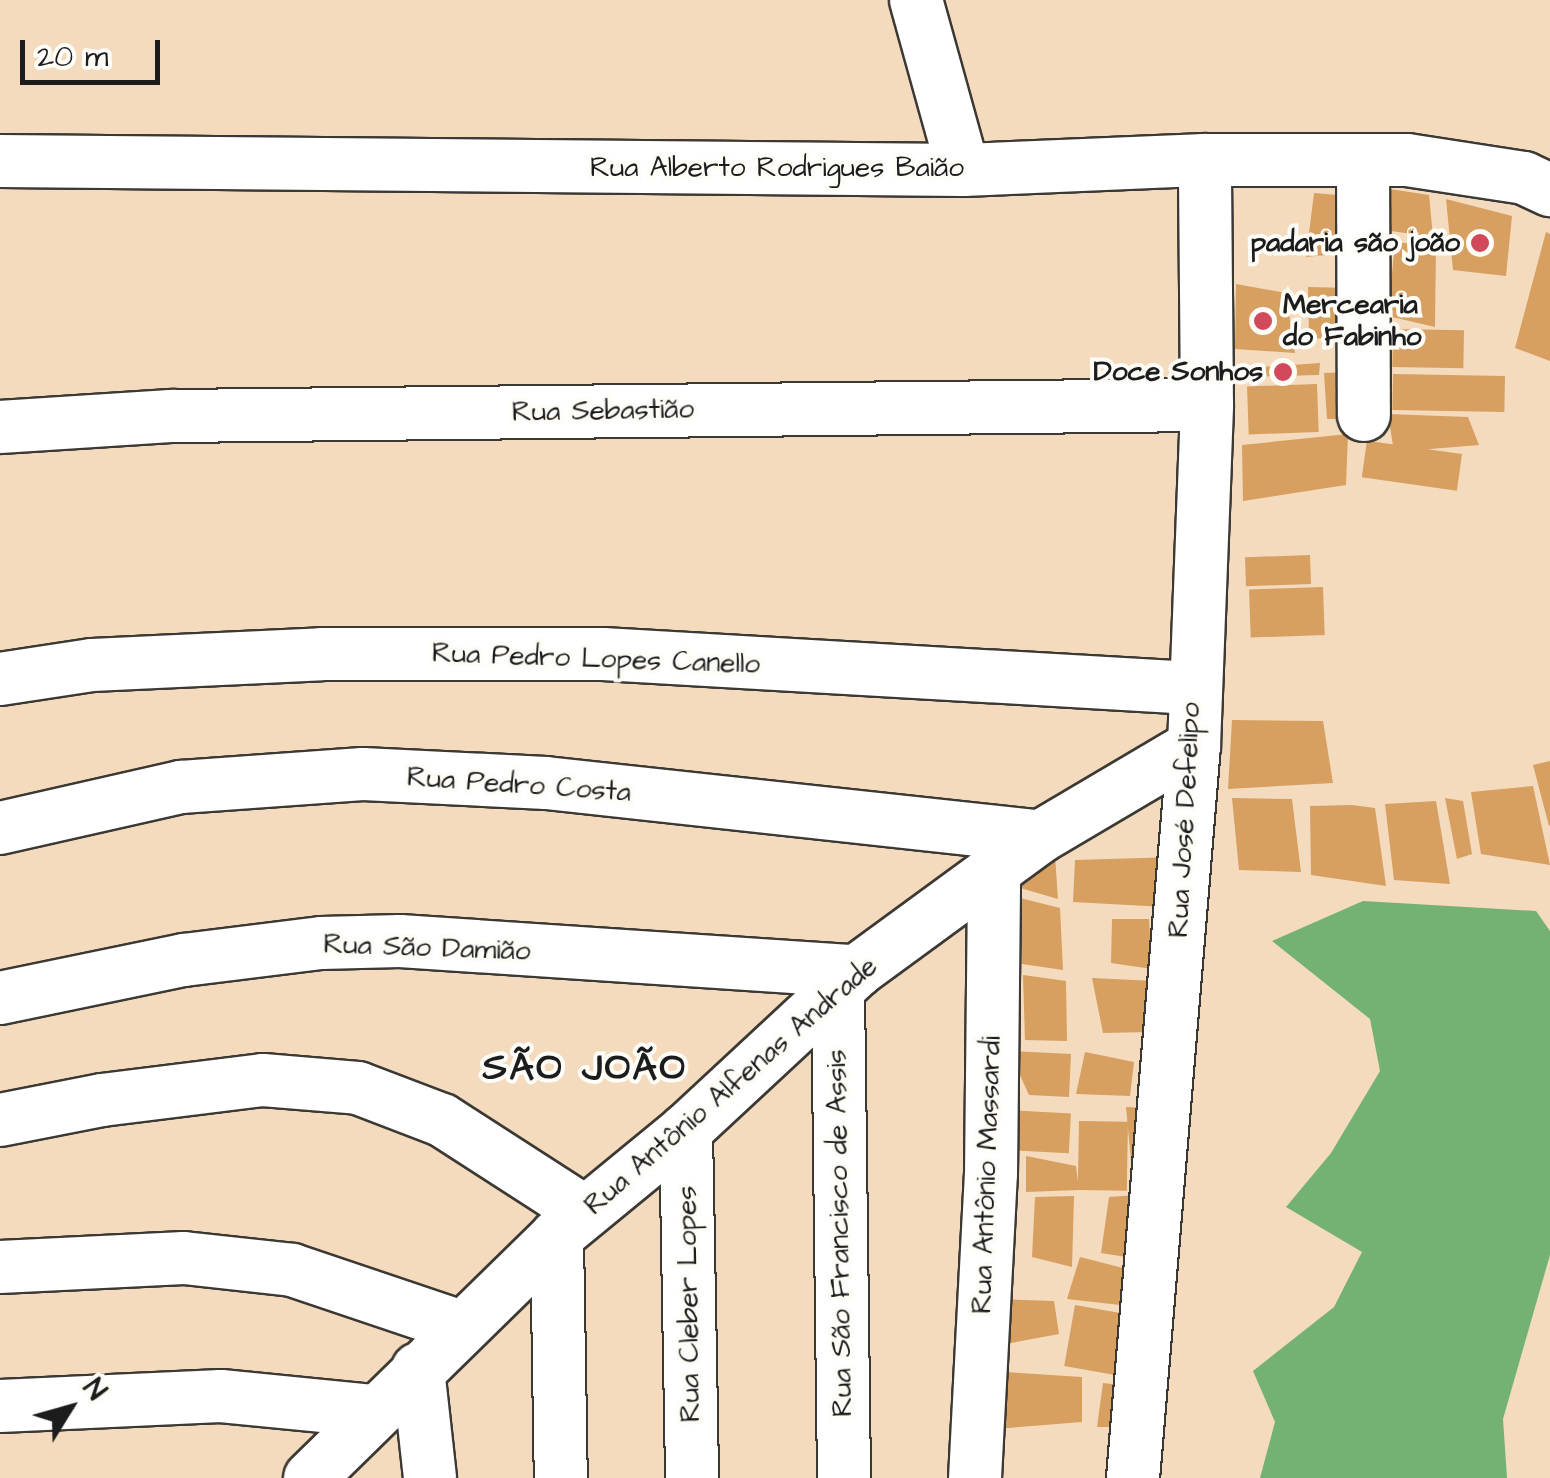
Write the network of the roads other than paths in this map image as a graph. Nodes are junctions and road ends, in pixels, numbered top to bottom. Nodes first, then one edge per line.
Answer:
1 (916, 0) edge
2 (1205, 160) junction
3 (1363, 160) junction
4 (0, 161) edge
5 (963, 170) junction
6 (1550, 190) edge
7 (1206, 405) junction
8 (1364, 415) dead end
9 (0, 427) edge
10 (0, 679) edge
11 (1192, 688) junction
12 (1194, 746) junction
13 (0, 828) edge
14 (1040, 837) junction
15 (994, 871) junction
16 (848, 979) junction
17 (0, 998) edge
18 (0, 1120) edge
19 (686, 1130) junction
20 (571, 1224) junction
21 (0, 1267) edge
22 (461, 1327) junction
23 (418, 1369) junction
24 (0, 1406) edge
25 (374, 1411) junction
26 (310, 1478) edge
27 (430, 1478) edge
28 (561, 1478) edge
29 (692, 1478) edge
30 (844, 1478) edge
31 (975, 1478) edge
32 (1133, 1478) edge

1 - 5 street
2 - 3 street, Rua Alberto Rodrigues Baião
2 - 5 street, Rua Alberto Rodrigues Baião
2 - 7 street, Rua José Defelipo
3 - 6 street, Rua Alberto Rodrigues Baião
3 - 8 street
4 - 5 street, Rua Alberto Rodrigues Baião
7 - 9 street, Rua Sebastião
7 - 11 street, Rua José Defelipo
10 - 11 street, Rua Pedro Lopes Canello
11 - 12 street, Rua José Defelipo
12 - 14 street, Rua Antônio Alfenas Andrade
12 - 32 street, Rua José Defelipo
13 - 14 street, Rua Pedro Costa
14 - 15 street, Rua Antônio Alfenas Andrade
15 - 16 street, Rua Antônio Alfenas Andrade
15 - 31 street, Rua Antônio Massardi
16 - 17 street, Rua São Damião
16 - 19 street, Rua Antônio Alfenas Andrade
16 - 30 street, Rua São Francisco de Assis
18 - 20 street
19 - 20 street, Rua Antônio Alfenas Andrade
19 - 29 street, Rua Cleber Lopes
20 - 22 street, Rua Antônio Alfenas Andrade
20 - 28 street
21 - 22 street
22 - 23 street, Rua Antônio Alfenas Andrade
23 - 25 street, Rua Antônio Alfenas Andrade
23 - 27 street
24 - 25 street
25 - 26 street, Rua Antônio Alfenas Andrade

